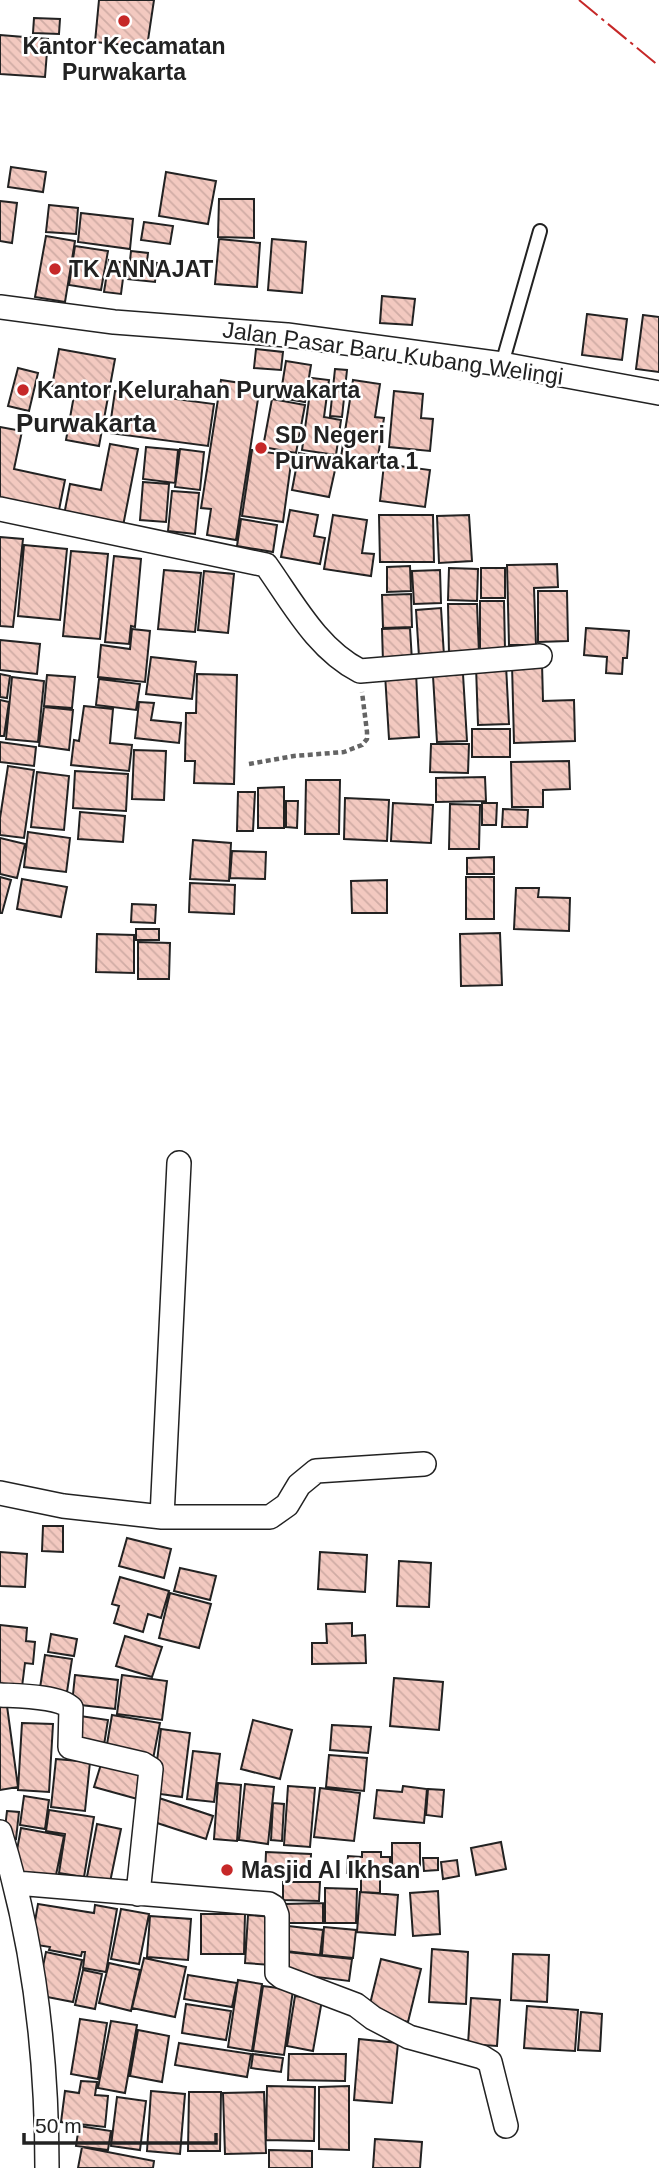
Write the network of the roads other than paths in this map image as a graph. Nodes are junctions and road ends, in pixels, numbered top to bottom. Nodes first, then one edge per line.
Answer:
1 (540, 231) dead end
2 (0, 307) edge
3 (502, 364) junction
4 (659, 393) edge
5 (0, 509) edge
6 (540, 656) dead end
7 (179, 1163) dead end
8 (424, 1464) dead end
9 (0, 1493) edge
10 (162, 1517) junction
11 (0, 1696) edge
12 (0, 1832) edge
13 (16, 1883) junction
14 (138, 1894) junction
15 (506, 2126) dead end
16 (47, 2168) edge

1 - 3 lane
2 - 3 street, Jalan Pasar Baru Kubang Welingi
3 - 4 street, Jalan Pasar Baru Kubang Welingi
5 - 6 street
7 - 10 street
8 - 10 street
9 - 10 street
11 - 14 street
12 - 13 street
13 - 14 street
13 - 16 street
14 - 15 street

